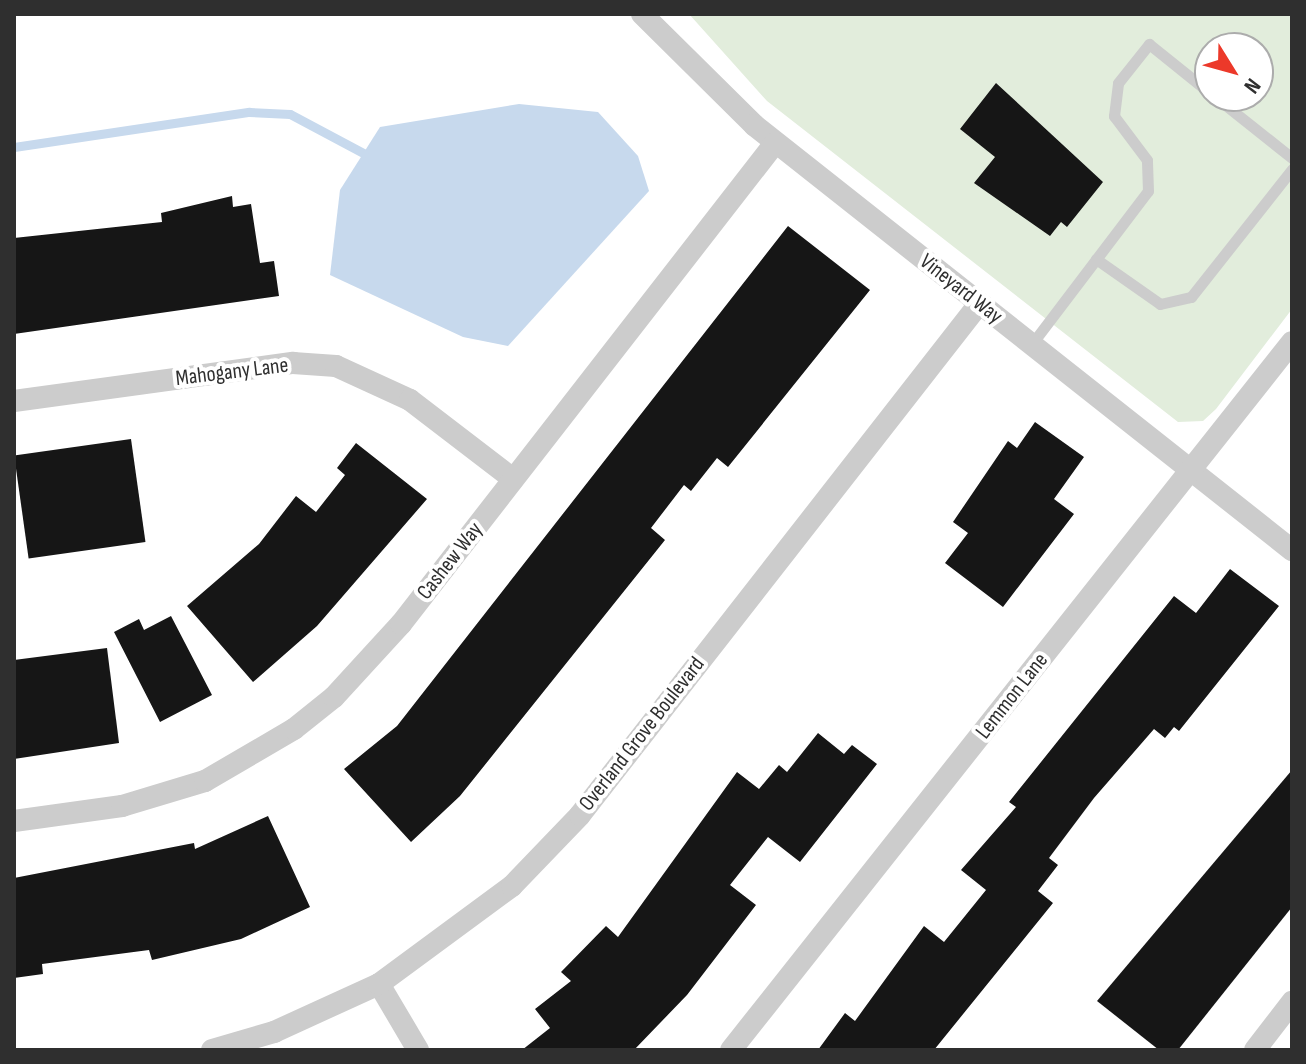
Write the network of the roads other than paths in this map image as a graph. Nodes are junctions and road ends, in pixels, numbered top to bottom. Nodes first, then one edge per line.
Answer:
1 (642, 14) edge
2 (1194, 80) edge
3 (1234, 112) edge
4 (775, 143) junction
5 (1292, 158) edge
6 (1292, 169) edge
7 (1096, 259) junction
8 (979, 304) junction
9 (1292, 342) edge
10 (1031, 345) junction
11 (14, 401) edge
12 (1189, 469) junction
13 (513, 479) junction
14 (1292, 550) edge
15 (14, 821) edge
16 (379, 984) junction
17 (1292, 1002) edge
18 (212, 1050) edge
19 (418, 1050) edge
20 (731, 1050) edge
21 (1255, 1050) edge

1 - 4 street, Vineyard Way
2 - 7 lane
3 - 5 lane
4 - 8 street, Vineyard Way
4 - 13 street, Cashew Way
6 - 7 lane
7 - 10 lane
8 - 10 street, Vineyard Way
8 - 16 street, Overland Grove Boulevard
9 - 12 street, Lemmon Lane
10 - 12 street, Vineyard Way
11 - 13 street, Mahogany Lane
12 - 14 street, Vineyard Way
12 - 20 street, Lemmon Lane
13 - 15 street, Cashew Way
16 - 18 street, Overland Grove Boulevard
16 - 19 street
17 - 21 street

